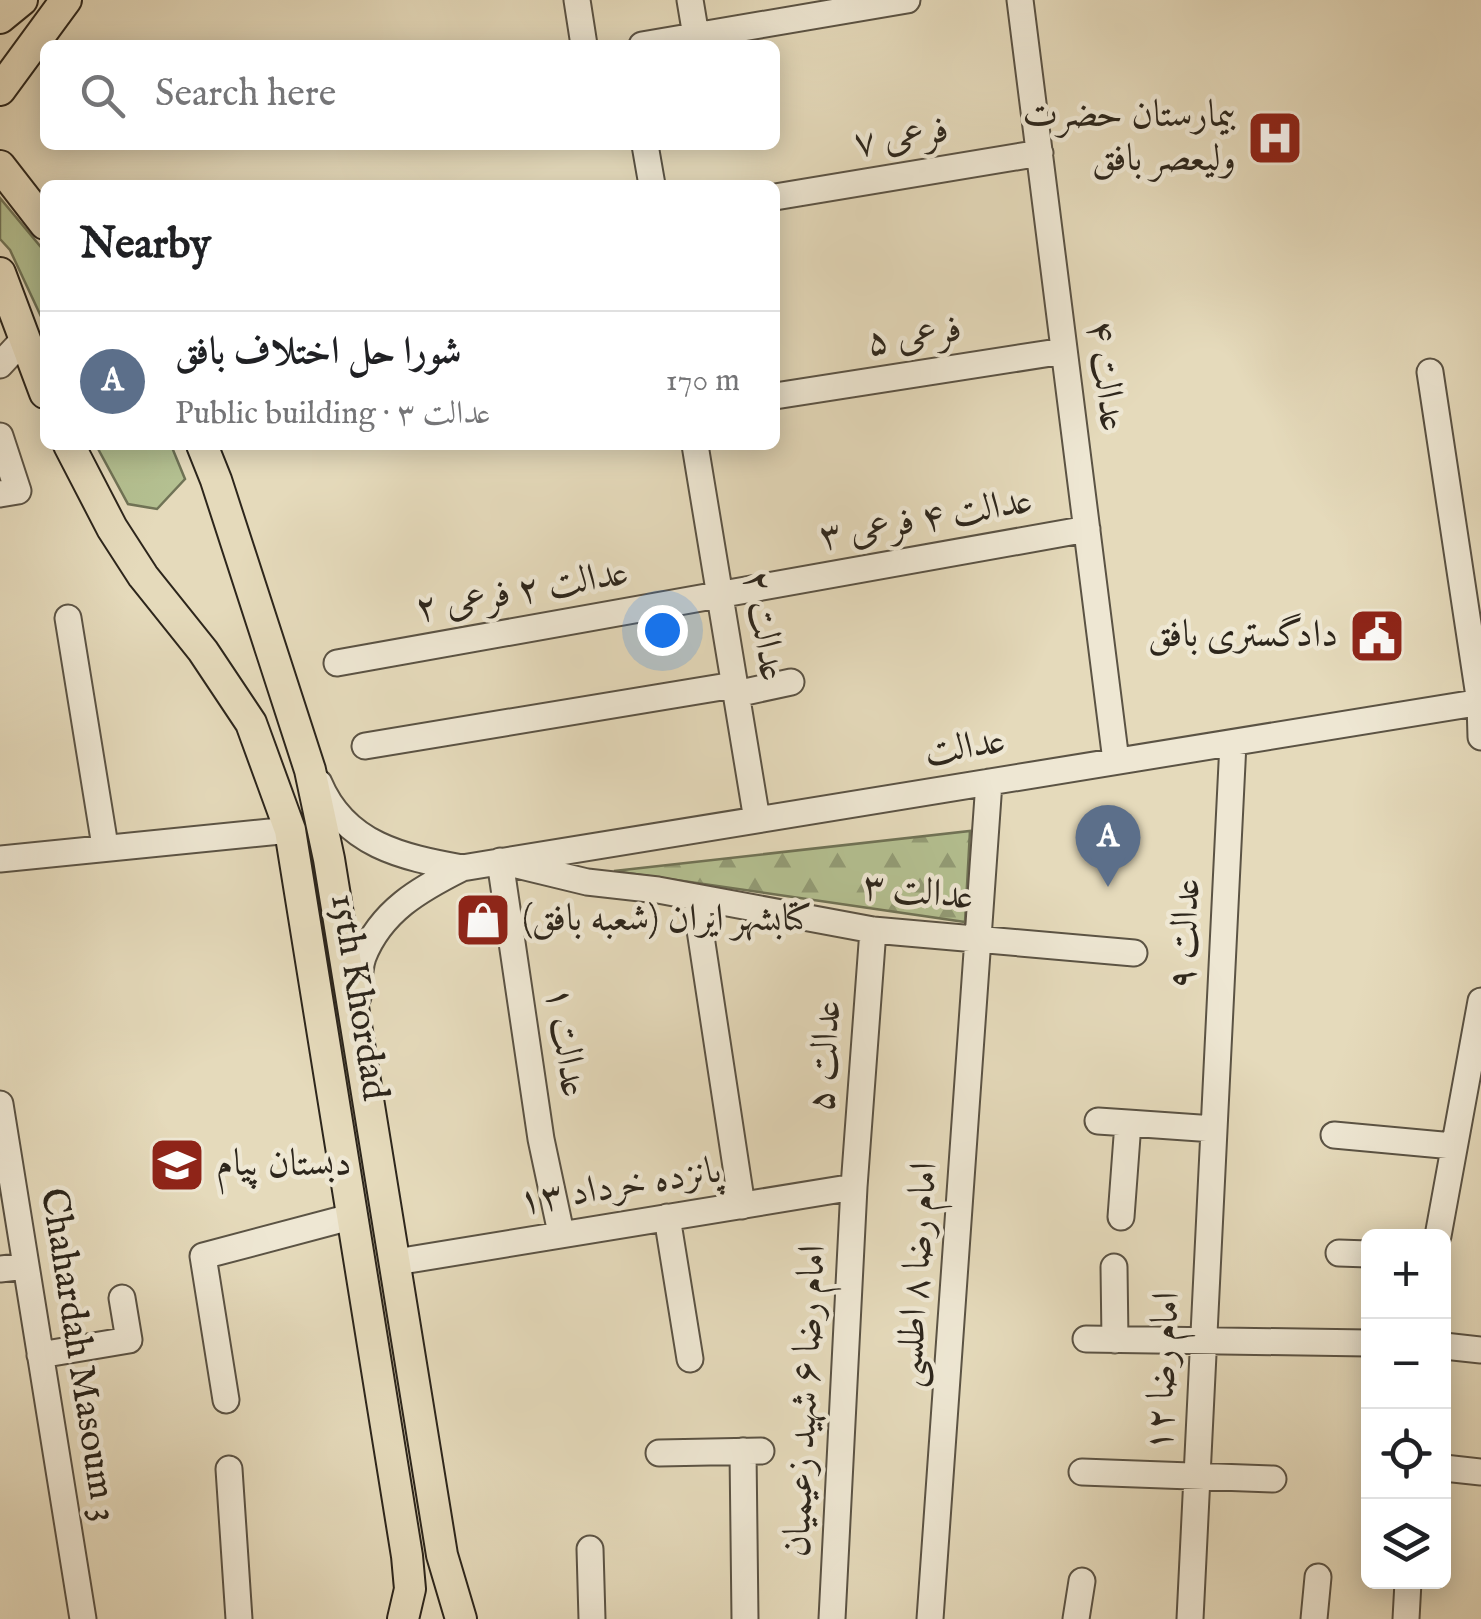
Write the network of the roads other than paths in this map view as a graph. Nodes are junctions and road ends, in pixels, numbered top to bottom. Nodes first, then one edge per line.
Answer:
1 (22, 0) edge
2 (66, 0) edge
3 (577, 0) edge
4 (690, 0) edge
5 (907, 0) edge
6 (1020, 0) edge
7 (899, 1) edge
8 (0, 18) edge
9 (696, 36) junction
10 (583, 40) edge
11 (672, 40) edge
12 (0, 90) edge
13 (646, 150) edge
14 (1040, 153) junction
15 (0, 166) edge
16 (651, 180) edge
17 (780, 196) edge
18 (40, 218) edge
19 (0, 273) edge
20 (26, 338) junction
21 (1064, 351) junction
22 (0, 365) edge
23 (1430, 372) dead end
24 (40, 379) edge
25 (780, 395) edge
26 (0, 436) edge
27 (72, 450) edge
28 (204, 450) edge
29 (696, 450) edge
30 (9, 492) edge
31 (1087, 529) junction
32 (719, 595) junction
33 (68, 618) dead end
34 (337, 663) dead end
35 (792, 682) dead end
36 (735, 689) junction
37 (1481, 702) edge
38 (297, 732) junction
39 (1481, 737) edge
40 (1233, 742) junction
41 (365, 746) dead end
42 (1116, 762) junction
43 (989, 782) junction
44 (757, 820) junction
45 (290, 830) junction
46 (105, 846) junction
47 (0, 859) edge
48 (500, 861) junction
49 (462, 868) junction
50 (696, 897) junction
51 (873, 930) junction
52 (980, 937) junction
53 (1134, 953) dead end
54 (1481, 1001) edge
55 (355, 1018) junction
56 (0, 1104) edge
57 (1098, 1120) dead end
58 (1128, 1123) junction
59 (1214, 1128) junction
60 (1464, 1133) edge
61 (1334, 1136) dead end
62 (854, 1186) junction
63 (742, 1206) junction
64 (354, 1216) junction
65 (1120, 1216) dead end
66 (667, 1218) junction
67 (1440, 1229) edge
68 (561, 1234) junction
69 (1340, 1253) dead end
70 (1361, 1254) edge
71 (396, 1262) junction
72 (1114, 1267) dead end
73 (13, 1268) edge
74 (122, 1298) dead end
75 (1086, 1339) dead end
76 (1115, 1340) junction
77 (1204, 1340) junction
78 (1361, 1343) edge
79 (1451, 1347) edge
80 (1481, 1350) edge
81 (40, 1355) junction
82 (690, 1358) dead end
83 (226, 1400) dead end
84 (660, 1454) dead end
85 (229, 1469) dead end
86 (1451, 1469) edge
87 (1082, 1472) dead end
88 (1481, 1472) edge
89 (1197, 1474) junction
90 (1273, 1479) dead end
91 (590, 1549) dead end
92 (1318, 1577) dead end
93 (1082, 1580) dead end
94 (1408, 1589) edge
95 (82, 1619) edge
96 (239, 1619) edge
97 (403, 1619) edge
98 (461, 1619) edge
99 (592, 1619) edge
100 (745, 1619) edge
101 (832, 1619) edge
102 (930, 1619) edge
103 (1076, 1619) edge
104 (1190, 1619) edge
105 (1314, 1619) edge
106 (1406, 1619) edge

1 - 8 main road
2 - 12 main road
3 - 10 street
4 - 9 street
5 - 7 street
6 - 14 street, عدالت ۴
7 - 9 street
9 - 11 street
13 - 16 street
14 - 17 street, فرعی ۷
14 - 21 street, عدالت ۴
15 - 18 main road
19 - 20 main road
20 - 22 street
20 - 24 main road
21 - 25 street, فرعی ۵
21 - 31 street, عدالت ۴
23 - 37 street
26 - 30 street
27 - 45 main road, 15th Khordad
28 - 38 main road, 15th Khordad
29 - 32 street, عدالت ۲
31 - 32 street, عدالت ۴ فرعی ۳
31 - 42 street, عدالت ۴
32 - 34 street, عدالت ۲ فرعی ۲
32 - 36 street, عدالت ۲
33 - 46 street
35 - 36 street
36 - 41 street
36 - 44 street, عدالت ۲
37 - 39 street
37 - 40 street, عدالت
38 - 49 street, عدالت
38 - 55 main road, 15th Khordad
40 - 42 street, عدالت
40 - 59 street, عدالت ۹
42 - 43 street, عدالت
43 - 44 street, عدالت
43 - 52 street, امام رضا ۸ اطلسی
44 - 48 street, عدالت
45 - 46 street
45 - 64 main road, 15th Khordad
46 - 47 street
48 - 49 street, عدالت
48 - 50 street, عدالت ۳
48 - 68 street, عدالت ۱
49 - 55 street, عدالت
50 - 51 street, عدالت ۳
50 - 63 street
51 - 52 street, عدالت ۳
51 - 62 street, عدالت ۵
52 - 53 street, عدالت ۳
52 - 102 street, امام رضا ۸ اطلسی
54 - 60 street
55 - 71 main road, 15th Khordad
56 - 73 street, Chahardah Masoum 3
57 - 58 street
58 - 59 street
58 - 65 street
59 - 77 street, امام رضا ۱۲
60 - 61 street
60 - 67 street
62 - 63 street, پانزده خرداد ۱۳
62 - 101 street, امام رضا ۶ شهید زعیمیان
63 - 66 street, پانزده خرداد ۱۳
64 - 83 street
64 - 97 main road, 15th Khordad
66 - 68 street, پانزده خرداد ۱۳
66 - 82 street
68 - 71 street, پانزده خرداد ۱۳
69 - 70 street
71 - 98 main road, 15th Khordad
72 - 76 street
73 - 81 street, Chahardah Masoum 3
74 - 81 street
75 - 76 street
76 - 77 street
77 - 78 street
77 - 89 street, امام رضا ۱۲
79 - 80 street
81 - 95 street, Chahardah Masoum 3
84 - 100 street
85 - 96 street
86 - 88 street
87 - 89 street
89 - 90 street
89 - 104 street, امام رضا ۱۲
91 - 99 street
92 - 105 street
93 - 103 street
94 - 106 street

